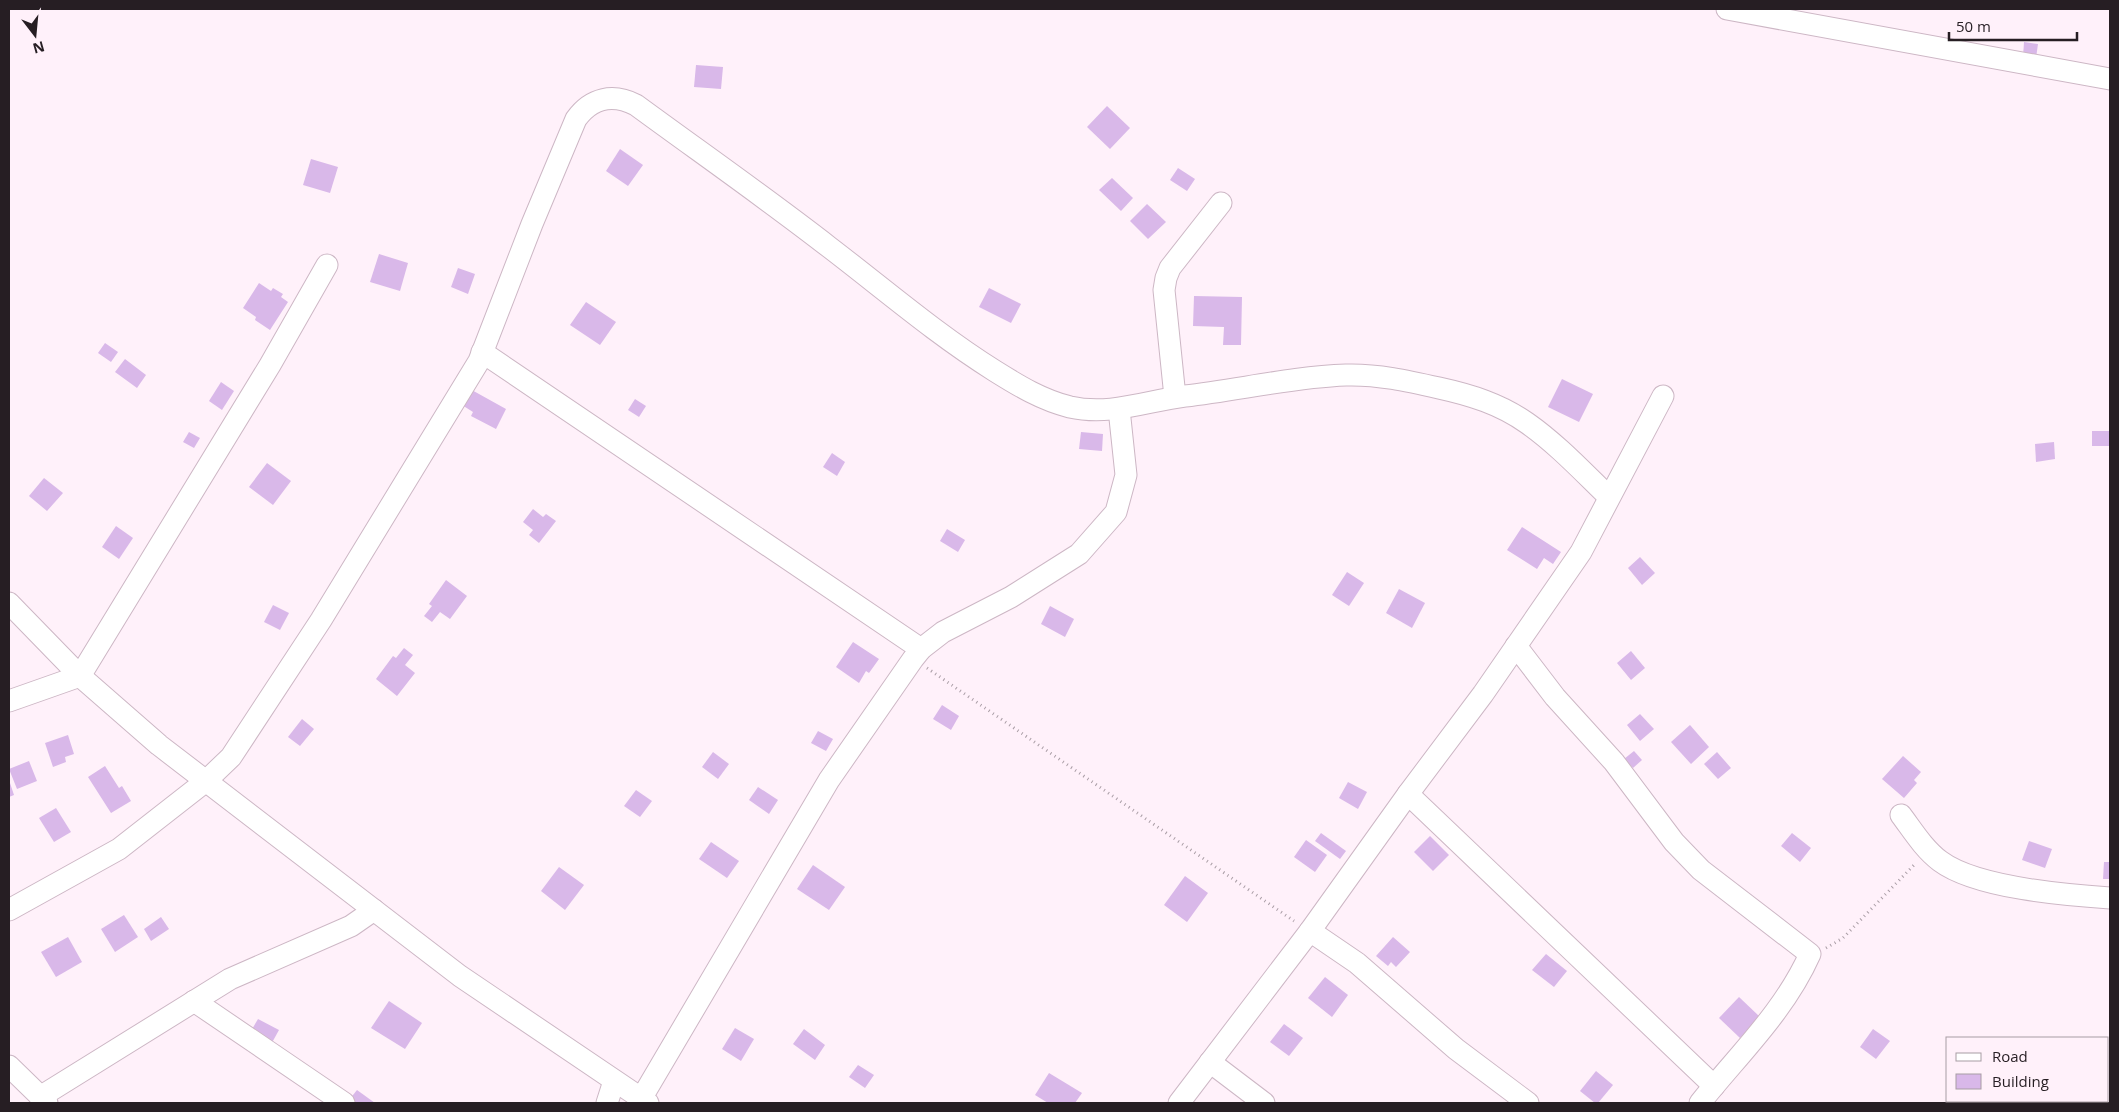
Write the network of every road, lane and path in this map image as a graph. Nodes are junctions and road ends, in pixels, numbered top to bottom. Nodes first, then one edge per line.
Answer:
1 (1727, 9) edge
2 (1775, 13) edge
3 (2110, 79) edge
4 (1221, 203) dead end
5 (327, 265) dead end
6 (482, 352) junction
7 (1663, 396) dead end
8 (1175, 397) junction
9 (1119, 409) junction
10 (1610, 497) junction
11 (9, 603) edge
12 (1516, 646) junction
13 (917, 654) junction
14 (80, 676) junction
15 (9, 701) edge
16 (206, 781) junction
17 (1408, 794) junction
18 (1901, 815) dead end
19 (1930, 852) junction
20 (2110, 898) edge
21 (9, 910) edge
22 (374, 910) junction
23 (1310, 931) junction
24 (1810, 954) junction
25 (194, 1001) junction
26 (1210, 1062) junction
27 (9, 1066) edge
28 (614, 1081) junction
29 (1714, 1086) junction
30 (43, 1100) edge
31 (644, 1101) edge
32 (344, 1103) edge
33 (607, 1103) edge
34 (1179, 1103) edge
35 (1264, 1103) edge
36 (1528, 1103) edge
37 (1700, 1103) edge

1 - 2 street
2 - 3 street
4 - 8 street
5 - 14 street
6 - 9 street
6 - 13 street
6 - 16 street
7 - 10 street
8 - 9 street
8 - 10 street
9 - 13 street
10 - 12 street
11 - 14 street
12 - 17 street
12 - 24 street
13 - 23 path
13 - 31 street
14 - 15 street
14 - 16 street
16 - 21 street
16 - 22 street
17 - 23 street
17 - 29 street
18 - 19 street
19 - 20 street
19 - 24 path
22 - 25 street
22 - 28 street
23 - 26 street
23 - 36 street
24 - 29 street
25 - 30 street
25 - 32 street
26 - 34 street
26 - 35 street
27 - 30 street
28 - 31 street
28 - 33 street
29 - 37 street

